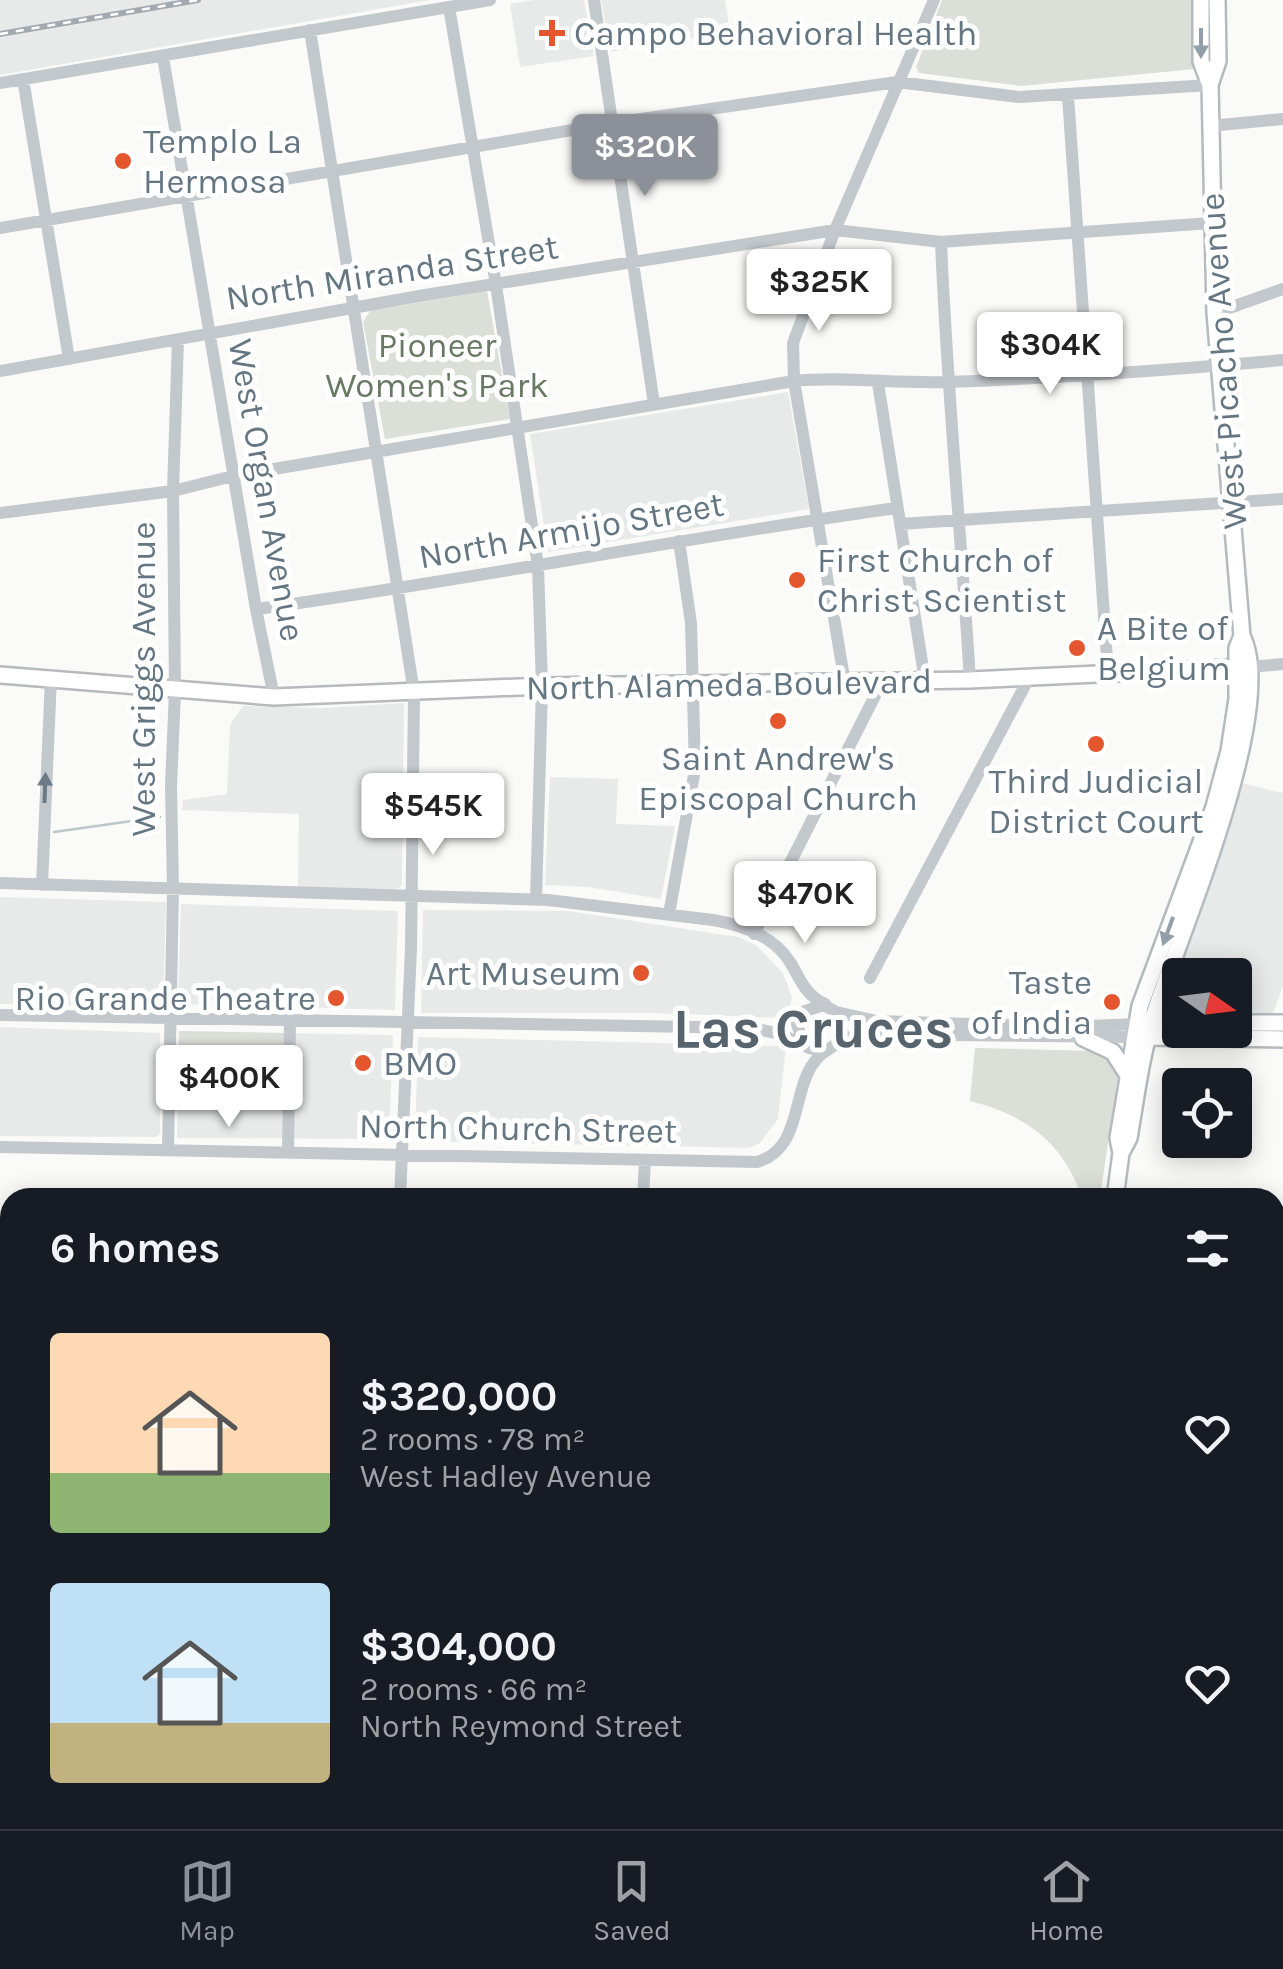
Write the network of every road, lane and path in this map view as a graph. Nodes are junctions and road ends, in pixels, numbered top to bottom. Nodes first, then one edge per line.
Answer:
1 (490, 0) edge
2 (594, 0) edge
3 (934, 0) edge
4 (1201, 0) edge
5 (1217, 0) edge
6 (449, 7) junction
7 (310, 30) junction
8 (163, 57) junction
9 (23, 80) junction
10 (898, 82) junction
11 (0, 83) edge
12 (1210, 86) junction
13 (1068, 96) junction
14 (1283, 119) edge
15 (613, 123) junction
16 (1210, 126) junction
17 (473, 146) junction
18 (330, 173) junction
19 (187, 196) junction
20 (45, 220) junction
21 (1212, 223) junction
22 (0, 228) edge
23 (835, 230) junction
24 (1075, 233) junction
25 (941, 242) junction
26 (632, 264) junction
27 (496, 285) junction
28 (1283, 289) edge
29 (352, 308) junction
30 (1214, 314) junction
31 (209, 332) junction
32 (178, 340) junction
33 (68, 359) junction
34 (1283, 360) edge
35 (1221, 366) junction
36 (0, 371) edge
37 (1086, 373) junction
38 (794, 381) junction
39 (946, 382) junction
40 (878, 383) junction
41 (654, 404) junction
42 (518, 426) junction
43 (376, 451) junction
44 (233, 476) junction
45 (173, 491) junction
46 (1283, 499) edge
47 (1232, 503) junction
48 (896, 508) junction
49 (1097, 511) junction
50 (0, 513) edge
51 (819, 519) junction
52 (960, 521) junction
53 (900, 524) junction
54 (679, 541) junction
55 (538, 566) junction
56 (397, 590) junction
57 (256, 609) junction
58 (1283, 664) edge
59 (1244, 668) junction
60 (1108, 673) junction
61 (0, 675) edge
62 (51, 677) junction
63 (1029, 678) junction
64 (970, 680) junction
65 (925, 681) junction
66 (882, 682) junction
67 (845, 684) junction
68 (693, 685) junction
69 (542, 686) junction
70 (175, 690) junction
71 (414, 692) junction
72 (274, 698) junction
73 (0, 883) edge
74 (42, 885) junction
75 (172, 889) junction
76 (411, 896) junction
77 (536, 900) junction
78 (669, 914) junction
79 (754, 934) junction
80 (1174, 958) edge
81 (870, 978) dead end
82 (1162, 987) edge
83 (833, 1010) junction
84 (803, 1012) junction
85 (0, 1014) edge
86 (170, 1018) junction
87 (290, 1020) junction
88 (408, 1023) junction
89 (1283, 1023) edge
90 (1252, 1024) edge
91 (1162, 1027) edge
92 (752, 1028) junction
93 (1143, 1031) junction
94 (1083, 1038) junction
95 (1283, 1038) edge
96 (840, 1039) junction
97 (804, 1044) junction
98 (826, 1051) junction
99 (170, 1078) junction
100 (1129, 1078) junction
101 (288, 1081) junction
102 (0, 1147) edge
103 (168, 1150) junction
104 (1122, 1153) junction
105 (288, 1154) junction
106 (402, 1155) junction
107 (644, 1160) junction
108 (747, 1160) junction
109 (400, 1188) edge
110 (643, 1188) edge
111 (1116, 1188) edge

1 - 6 street
2 - 15 street
3 - 10 street
4 -> 12 main road, West Picacho Avenue
5 - 12 main road, West Picacho Avenue
6 - 7 street
6 - 17 street
7 - 8 street
7 - 18 street
8 - 9 street
8 - 19 street, West Organ Avenue
9 - 11 street
9 - 20 street
10 - 13 street
10 - 15 street
10 - 23 street
12 - 13 street
12 - 16 main road, West Picacho Avenue
13 - 24 street
14 - 16 street
15 - 17 street
15 - 26 street
16 - 21 main road, West Picacho Avenue
17 - 18 street
17 - 27 street
18 - 19 street
18 - 29 street
19 - 20 street
19 - 31 street, West Organ Avenue
20 - 22 street
20 - 33 street
21 - 24 street, North Miranda Street
21 - 30 main road, West Picacho Avenue
23 - 25 street, North Miranda Street
23 - 26 street, North Miranda Street
23 - 38 street
24 - 25 street, North Miranda Street
24 - 37 street
25 - 39 street
26 - 27 street, North Miranda Street
26 - 41 street
27 - 29 street, North Miranda Street
27 - 42 street
28 - 30 street
29 - 31 street, North Miranda Street
29 - 43 street
30 - 35 main road, West Picacho Avenue
31 - 32 street, North Miranda Street
31 - 44 street, West Organ Avenue
32 - 33 street, North Miranda Street
32 - 45 street, West Griggs Avenue
33 - 36 street, North Miranda Street
34 - 35 street
35 - 37 street
35 - 47 main road, West Picacho Avenue
37 - 39 street
37 - 49 street
38 - 40 street
38 - 41 street
38 - 51 street
39 - 40 street
39 - 52 street
40 - 48 street
41 - 42 street
42 - 43 street
42 - 55 street
43 - 44 street
43 - 56 street
44 - 45 street
44 - 57 street, West Organ Avenue
45 - 50 street
45 - 70 street, West Griggs Avenue
46 - 47 street
47 - 49 street
47 - 59 main road, West Picacho Avenue
48 - 51 street, North Armijo Street
48 - 53 street
49 - 52 street
49 - 60 street
51 - 54 street, North Armijo Street
51 - 67 street
52 - 53 street
52 - 64 street
53 - 65 street
54 - 55 street, North Armijo Street
54 - 68 street
55 - 56 street, North Armijo Street
55 - 69 street
56 - 57 street, North Armijo Street
56 - 71 street
57 - 72 street, West Organ Avenue
58 - 59 street, North Alameda Boulevard
59 - 60 main road, North Alameda Boulevard
59 - 80 main road, West Picacho Avenue
59 -> 93 main road, West Picacho Avenue
60 - 63 main road, North Alameda Boulevard
61 - 62 main road, North Alameda Boulevard
62 - 70 main road, North Alameda Boulevard
74 -> 62 street
63 - 64 main road, North Alameda Boulevard
63 - 81 street
64 - 65 main road, North Alameda Boulevard
65 - 66 main road, North Alameda Boulevard
66 - 67 main road, North Alameda Boulevard
66 - 79 street
67 - 68 main road, North Alameda Boulevard
68 - 69 main road, North Alameda Boulevard
68 - 78 street
69 - 71 main road, North Alameda Boulevard
69 - 77 street
70 - 72 main road, North Alameda Boulevard
70 - 75 street, West Griggs Avenue
71 - 72 main road, North Alameda Boulevard
71 - 76 street
73 - 74 street
74 - 75 street
75 - 76 street
75 - 86 street, West Griggs Avenue
76 - 77 street
76 - 88 street
77 - 78 street
78 - 79 street
79 - 83 street
79 - 84 street
82 - 93 main road, West Picacho Avenue
83 - 84 street
83 - 93 street
83 - 96 street
84 - 92 street
84 - 97 street
85 - 86 street
86 - 87 street
86 - 99 street, West Griggs Avenue
87 - 88 street
87 - 101 street
88 - 92 street
88 - 106 street
89 - 90 main road
91 - 93 main road
92 - 97 street
93 - 94 street
93 - 95 main road
93 - 100 main road, West Picacho Avenue
93 - 104 main road
94 - 96 street
94 - 100 main road
96 - 98 street
97 - 98 street
97 - 108 street
98 - 108 street
99 - 101 street
99 - 103 street, West Griggs Avenue
100 - 104 main road, West Picacho Avenue
101 - 105 street
102 - 103 street, North Church Street
103 - 105 street, North Church Street
104 - 111 main road
105 - 106 street, North Church Street
106 - 107 street, North Church Street
106 - 109 street
107 - 108 street, North Church Street
107 - 110 street

